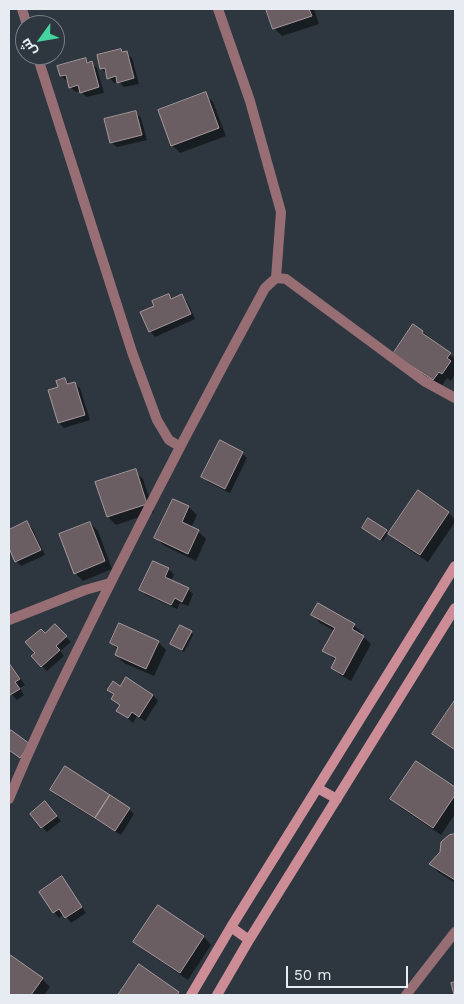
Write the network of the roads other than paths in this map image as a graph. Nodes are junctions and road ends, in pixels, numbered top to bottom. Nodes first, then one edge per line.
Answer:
1 (218, 9) edge
2 (40, 65) edge
3 (276, 278) junction
4 (455, 398) edge
5 (179, 446) junction
6 (455, 566) edge
7 (110, 583) junction
8 (455, 608) edge
9 (9, 620) edge
10 (319, 789) junction
11 (9, 799) edge
12 (337, 800) junction
13 (231, 927) junction
14 (455, 932) edge
15 (249, 940) junction
16 (191, 995) edge
17 (217, 995) edge
18 (406, 995) edge

1 - 3 street
2 - 5 street
3 - 4 street
3 - 5 street
5 - 7 street
6 - 10 main road
7 - 9 street
7 - 11 street
8 - 12 main road
10 - 12 main road
10 - 13 main road
12 - 15 main road
13 - 15 main road
13 - 16 main road
14 - 18 street
15 - 17 main road

